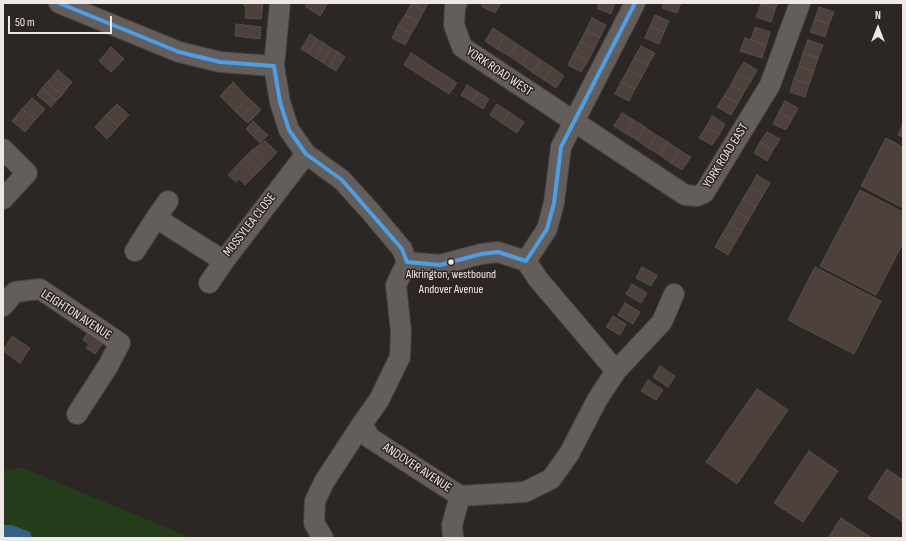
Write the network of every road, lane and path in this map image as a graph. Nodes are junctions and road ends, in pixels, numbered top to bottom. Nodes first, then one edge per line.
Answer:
1 (59, 3) edge
2 (280, 3) edge
3 (457, 3) edge
4 (635, 3) edge
5 (800, 3) edge
6 (274, 66) junction
7 (574, 123) junction
8 (3, 149) edge
9 (306, 154) junction
10 (3, 199) edge
11 (168, 201) dead end
12 (156, 218) junction
13 (135, 251) dead end
14 (224, 261) junction
15 (526, 261) junction
16 (407, 262) junction
17 (209, 283) dead end
18 (674, 294) dead end
19 (3, 306) edge
20 (616, 371) junction
21 (77, 414) dead end
22 (362, 424) junction
23 (460, 496) junction
24 (322, 538) edge
25 (453, 538) edge

1 - 6 street
2 - 6 street
3 - 7 street, YORK ROAD WEST
4 - 7 street
5 - 7 street, YORK ROAD EAST
6 - 9 street
7 - 15 street
8 - 10 street
9 - 14 street, MOSSYLEA CLOSE
9 - 16 street
11 - 12 street
12 - 13 street
12 - 14 street, MOSSYLEA CLOSE
14 - 17 street
15 - 16 street
15 - 20 street
16 - 22 street
18 - 20 street, ANDOVER AVENUE
19 - 21 street, LEIGHTON AVENUE
20 - 23 street, ANDOVER AVENUE
22 - 23 street, ANDOVER AVENUE
22 - 24 street
23 - 25 street

